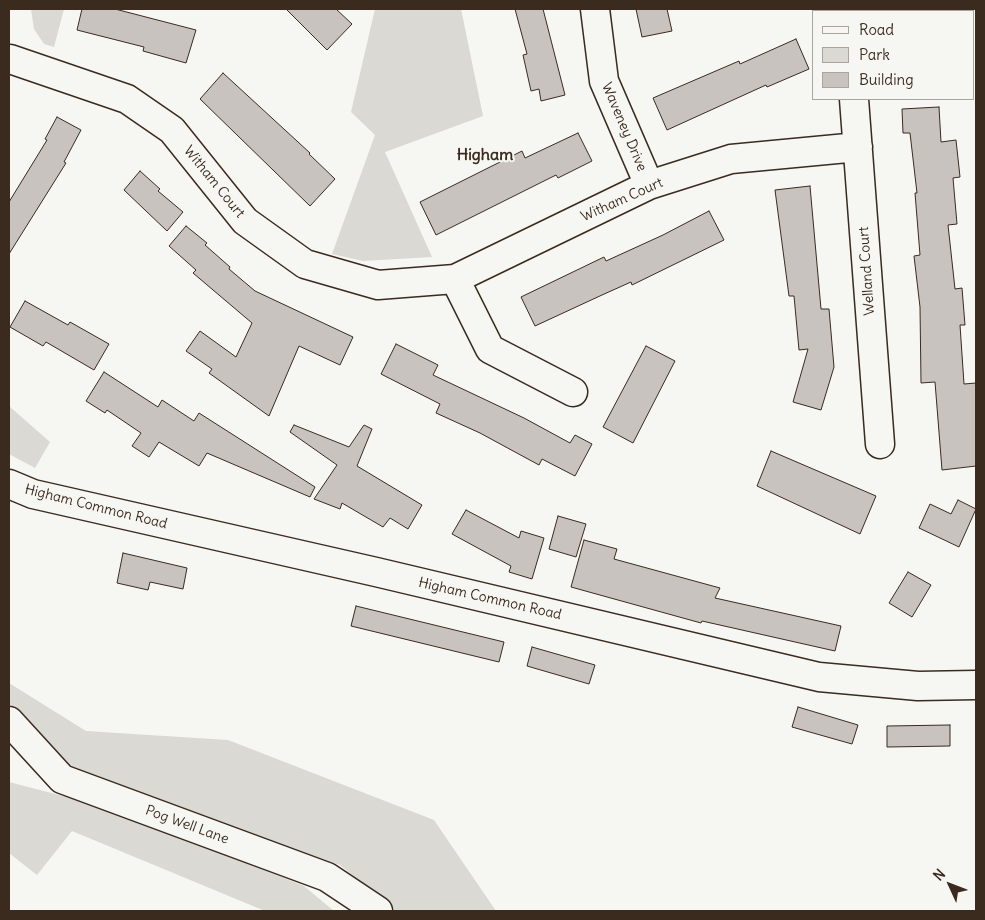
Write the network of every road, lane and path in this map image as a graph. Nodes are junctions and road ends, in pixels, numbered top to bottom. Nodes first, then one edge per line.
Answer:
1 (595, 9) edge
2 (9, 58) edge
3 (854, 100) edge
4 (858, 147) junction
5 (648, 185) junction
6 (455, 279) junction
7 (573, 392) dead end
8 (880, 444) dead end
9 (9, 484) edge
10 (976, 686) edge
11 (9, 722) edge
12 (378, 911) edge

1 - 5 street, Waveney Drive
2 - 6 street, Witham Court
3 - 4 street, Welland Court
4 - 5 street, Witham Court
4 - 8 street, Welland Court
5 - 6 street, Witham Court
6 - 7 street
9 - 10 street, Higham Common Road
11 - 12 street, Pog Well Lane

